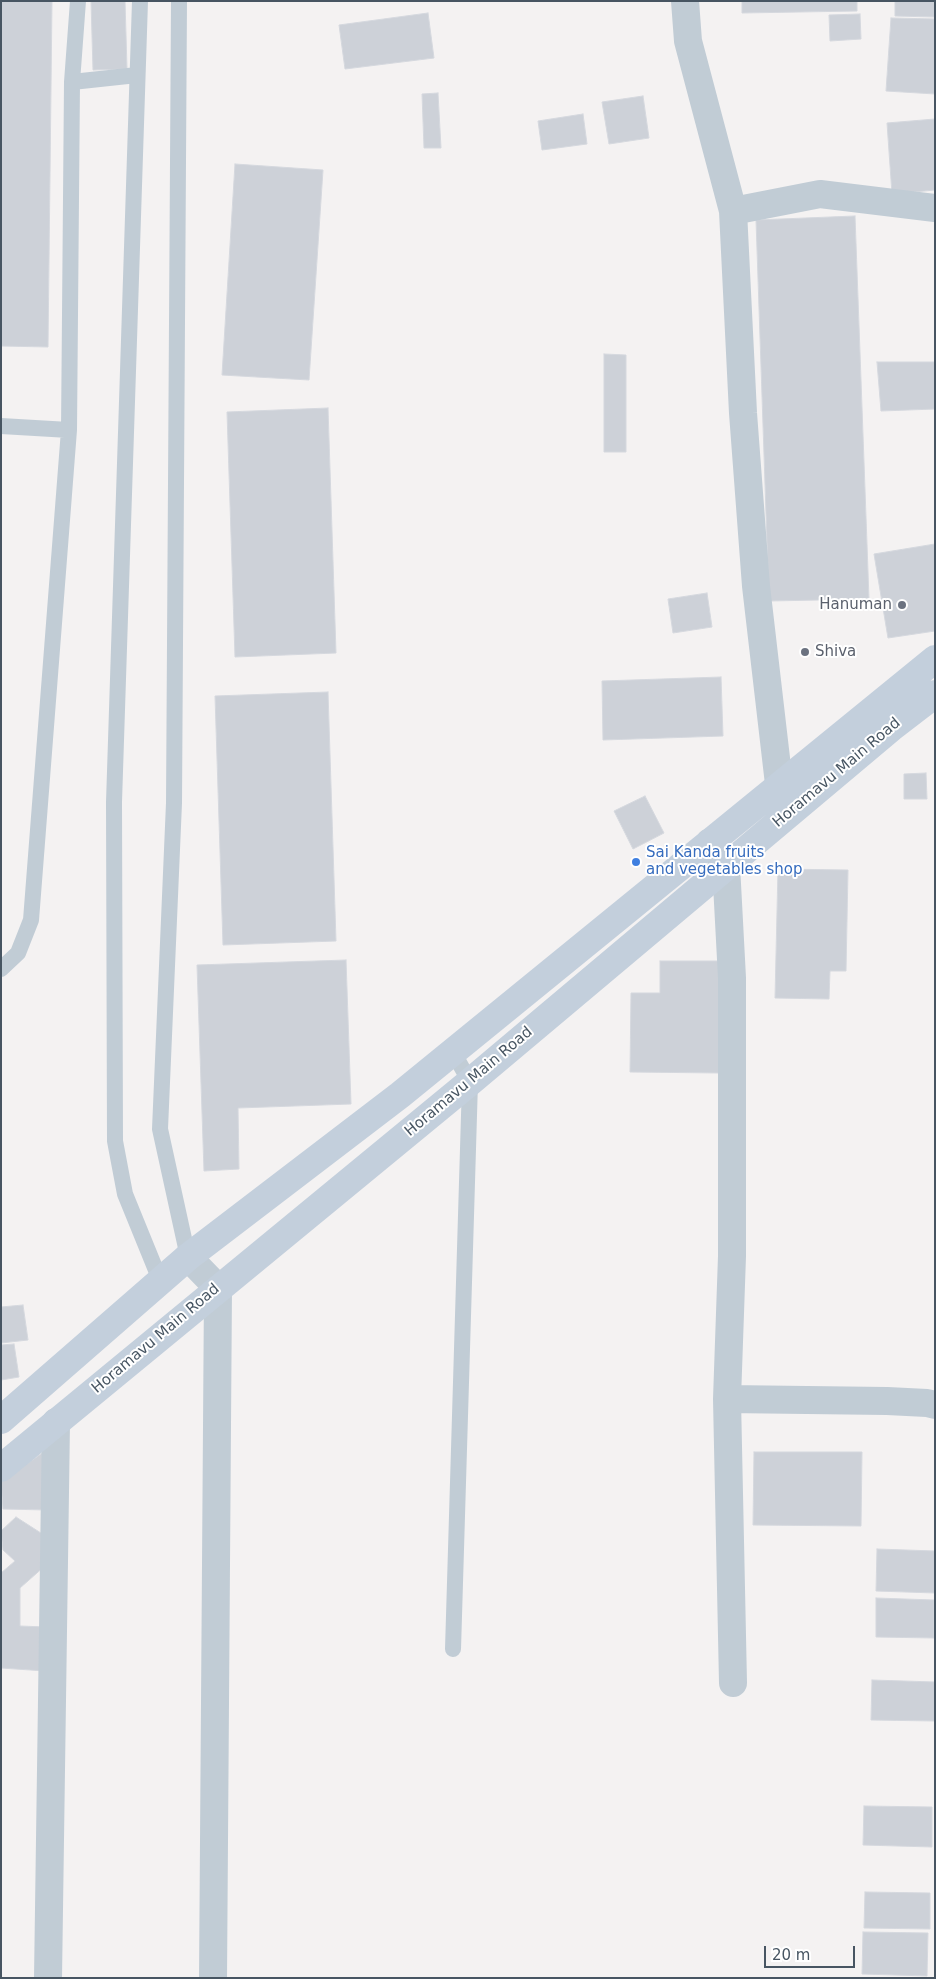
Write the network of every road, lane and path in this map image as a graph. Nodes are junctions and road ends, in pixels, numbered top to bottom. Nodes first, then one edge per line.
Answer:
1 (78, 1) edge
2 (140, 1) edge
3 (179, 1) edge
4 (685, 1) edge
5 (137, 75) junction
6 (72, 82) junction
7 (935, 208) edge
8 (734, 211) junction
9 (1, 426) edge
10 (69, 430) junction
11 (935, 659) edge
12 (935, 694) edge
13 (779, 784) junction
14 (710, 842) junction
15 (726, 865) junction
16 (1, 969) edge
17 (453, 1052) junction
18 (470, 1082) junction
19 (188, 1257) junction
20 (160, 1280) junction
21 (218, 1288) junction
22 (727, 1398) junction
23 (935, 1405) edge
24 (1, 1420) edge
25 (56, 1422) junction
26 (1, 1468) edge
27 (453, 1649) dead end
28 (732, 1683) dead end
29 (48, 1978) edge
30 (213, 1978) edge

1 - 6 lane
2 - 5 lane
3 - 19 lane
4 - 8 street
5 - 6 lane
5 - 20 lane
6 - 10 lane
7 - 8 street
8 - 13 street
9 - 10 lane
10 - 16 lane
11 - 13 main road, Horamavu Main Road
12 - 15 main road, Horamavu Main Road
13 - 14 main road, Horamavu Main Road
14 - 15 street
14 - 17 main road, Horamavu Main Road
15 - 18 main road, Horamavu Main Road
15 - 22 street
17 - 18 lane
17 - 19 main road, Horamavu Main Road
18 - 21 main road, Horamavu Main Road
18 - 27 lane
19 - 20 main road, Horamavu Main Road
19 - 21 street
20 - 24 main road, Horamavu Main Road
21 - 25 main road, Horamavu Main Road
21 - 30 street
22 - 23 street
22 - 28 street
25 - 26 main road, Horamavu Main Road
25 - 29 street

